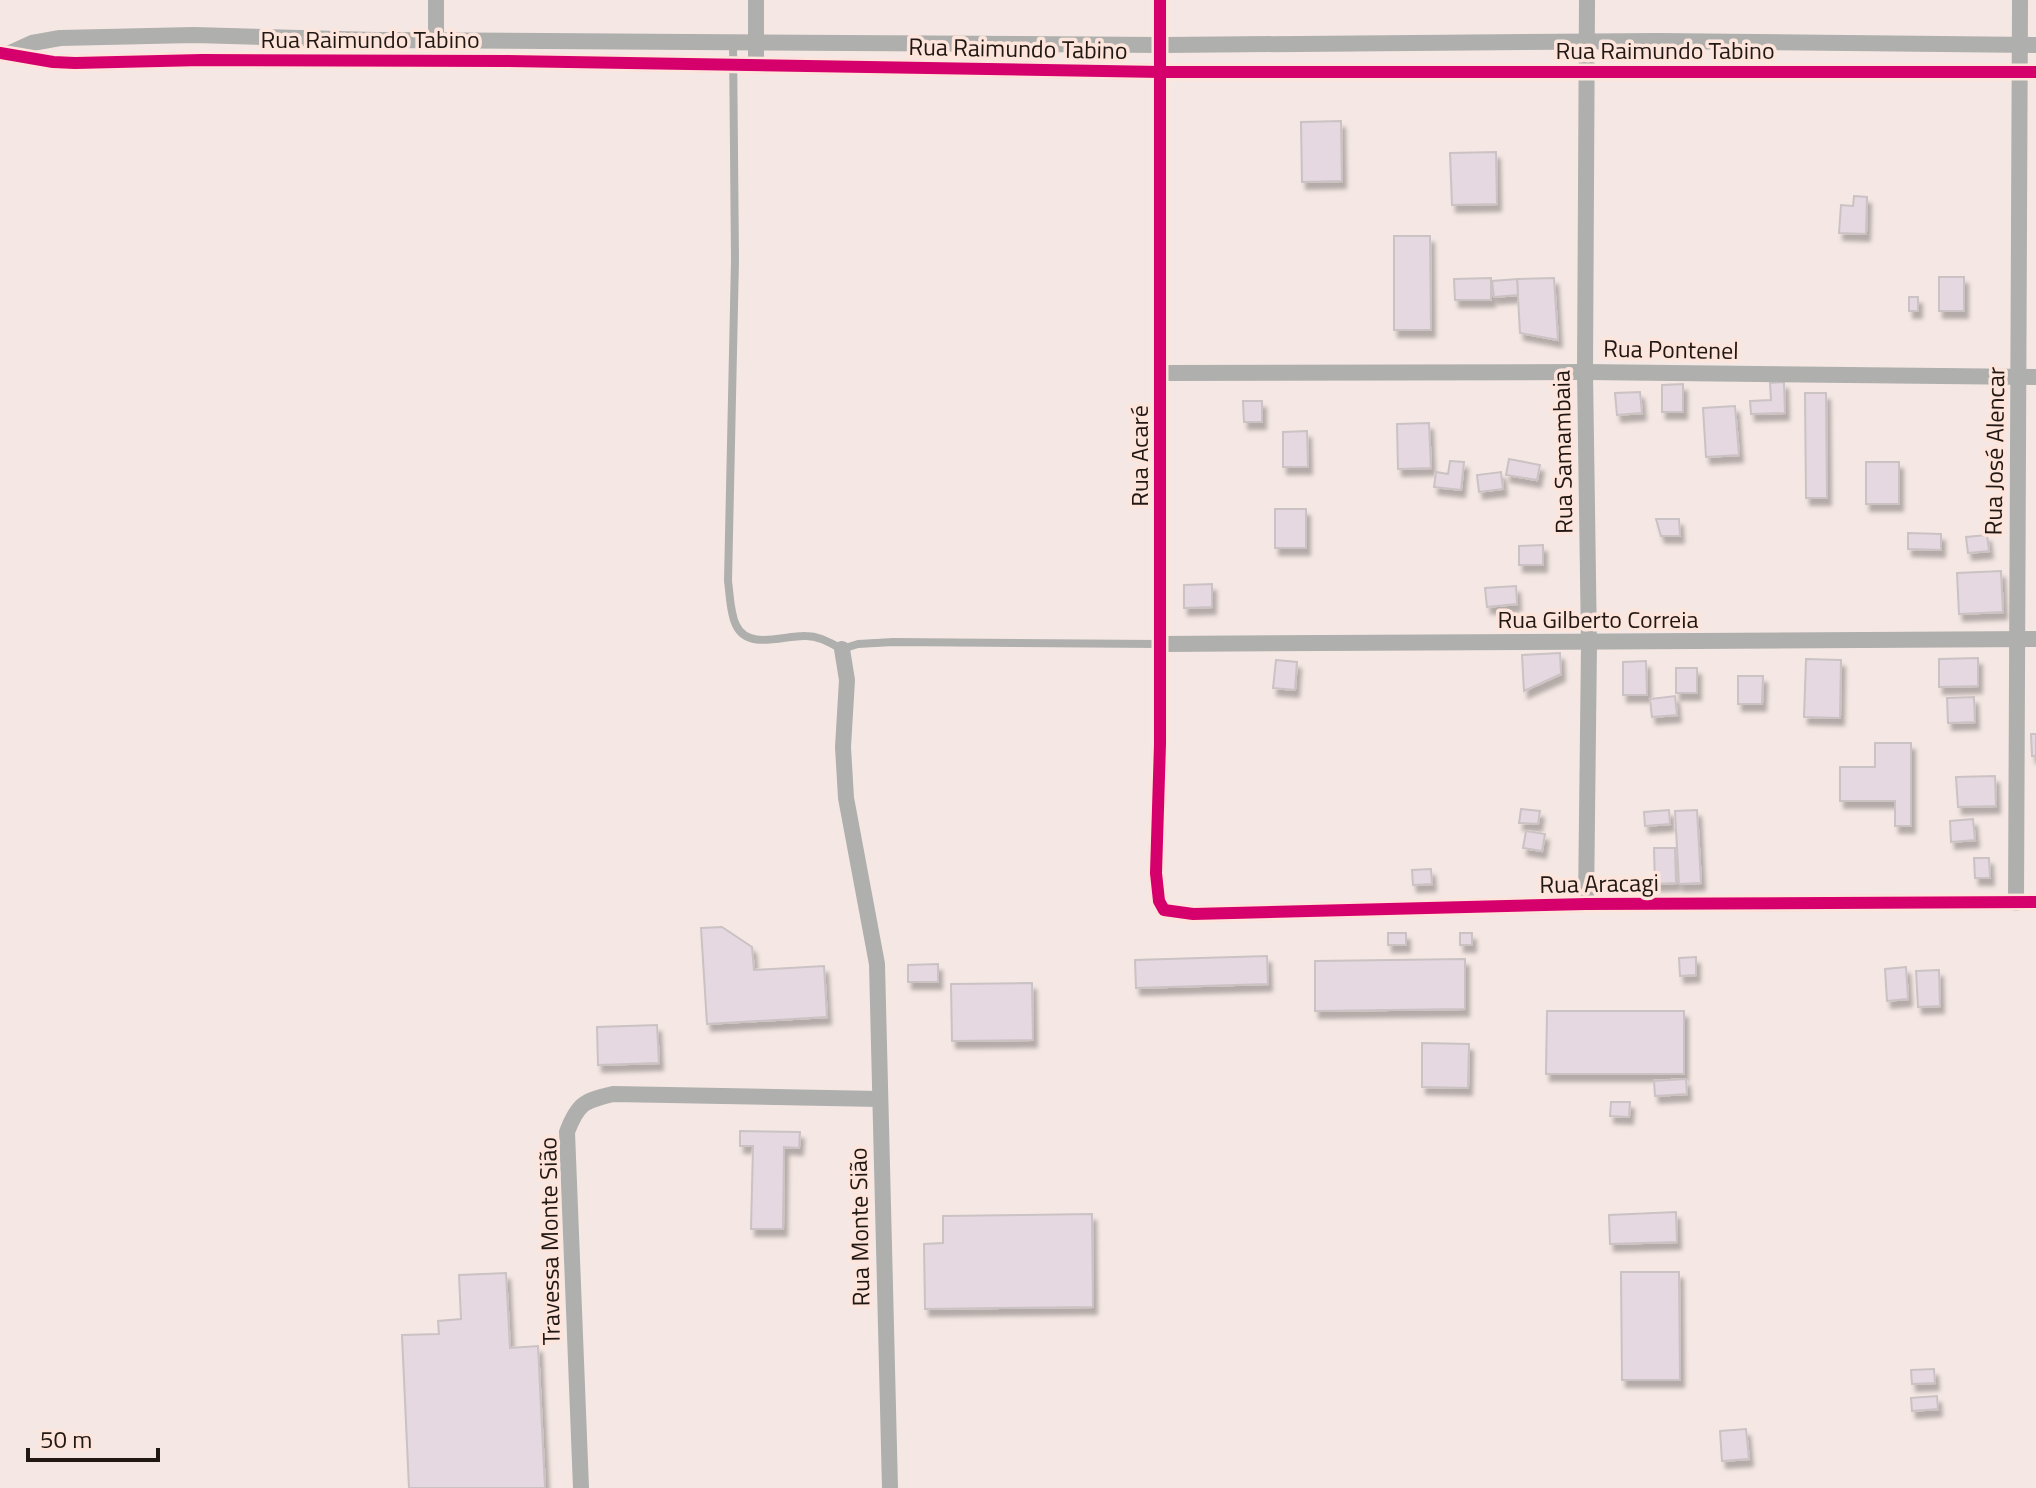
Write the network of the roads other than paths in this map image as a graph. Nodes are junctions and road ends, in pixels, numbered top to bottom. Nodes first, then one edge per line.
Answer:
1 (436, 0) edge
2 (756, 0) edge
3 (1160, 0) edge
4 (1587, 0) edge
5 (2020, 0) edge
6 (436, 40) junction
7 (733, 41) junction
8 (756, 41) junction
9 (1658, 41) junction
10 (1587, 42) junction
11 (1162, 45) junction
12 (2028, 45) edge
13 (5, 53) edge
14 (733, 64) junction
15 (756, 64) junction
16 (1660, 71) junction
17 (1161, 72) junction
18 (1585, 72) junction
19 (2028, 72) edge
20 (1585, 372) junction
21 (1161, 373) junction
22 (2018, 377) junction
23 (2036, 377) edge
24 (2016, 639) junction
25 (2036, 639) edge
26 (1160, 644) junction
27 (1589, 644) junction
28 (842, 649) junction
29 (2036, 902) edge
30 (2016, 903) junction
31 (1586, 904) junction
32 (1164, 910) joint
33 (880, 1099) junction
34 (581, 1488) edge
35 (890, 1488) edge

1 - 6 street
2 - 8 street
3 - 11 street, Rua Acaré
4 - 10 street, Rua Samambaia
5 - 12 street, Rua José Alencar
6 - 7 street, Rua Raimundo Tabino
6 - 13 street, Rua Raimundo Tabino
7 - 8 street, Rua Raimundo Tabino
7 - 14 lane
8 - 11 street, Rua Raimundo Tabino
8 - 15 street
9 - 10 street, Rua Raimundo Tabino
9 - 12 street, Rua Raimundo Tabino
9 - 16 street
10 - 11 street, Rua Raimundo Tabino
10 - 18 street, Rua Samambaia
11 - 17 street, Rua Acaré
12 - 19 street, Rua José Alencar
13 - 14 street, Rua Raimundo Tabino
14 - 15 street, Rua Raimundo Tabino
14 - 28 lane
15 - 17 street, Rua Raimundo Tabino
16 - 18 street, Rua Raimundo Tabino
16 - 19 street, Rua Raimundo Tabino
17 - 18 street, Rua Raimundo Tabino
17 - 21 street, Rua Acaré
18 - 20 street, Rua Samambaia
19 - 22 street, Rua José Alencar
20 - 21 street, Rua Pontenel
20 - 22 street, Rua Pontenel
20 - 27 street, Rua Samambaia
21 - 26 street, Rua Acaré
22 - 23 street, Rua Pontenel
22 - 24 street, Rua José Alencar
24 - 25 street, Rua Gilberto Correia
24 - 27 street, Rua Gilberto Correia
24 - 30 street, Rua José Alencar
26 - 27 street, Rua Gilberto Correia
26 - 28 lane
26 - 32 street, Rua Acaré
27 - 31 street, Rua Samambaia
28 - 33 street, Rua Monte Sião
29 - 30 street, Rua Aracagi
30 - 31 street, Rua Aracagi
31 - 32 street, Rua Aracagi
33 - 34 street, Travessa Monte Sião
33 - 35 street, Rua Monte Sião

